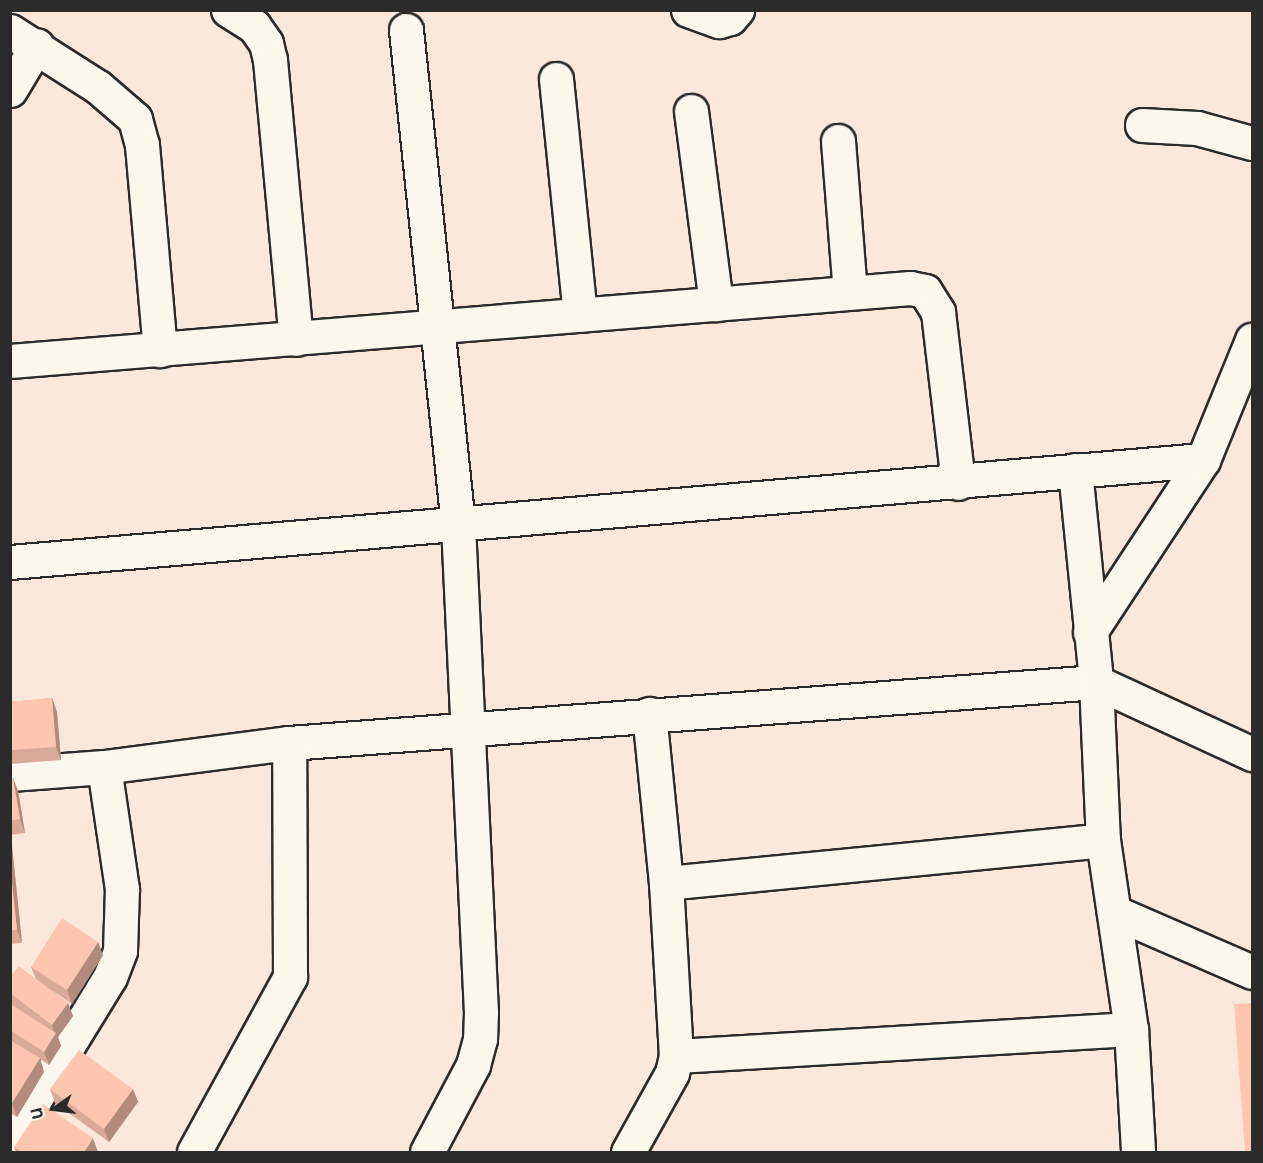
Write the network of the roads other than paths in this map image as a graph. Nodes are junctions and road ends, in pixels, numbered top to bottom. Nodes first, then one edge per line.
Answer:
1 (228, 10) edge
2 (688, 10) edge
3 (737, 10) edge
4 (406, 30) dead end
5 (24, 38) edge
6 (556, 79) dead end
7 (10, 90) edge
8 (691, 111) dead end
9 (1142, 125) dead end
10 (838, 141) dead end
11 (1252, 143) edge
12 (850, 292) junction
13 (716, 304) junction
14 (579, 315) junction
15 (440, 327) junction
16 (296, 339) junction
17 (1252, 340) edge
18 (160, 350) junction
19 (10, 361) edge
20 (1203, 460) junction
21 (1075, 470) junction
22 (958, 483) junction
23 (458, 525) junction
24 (10, 562) edge
25 (1090, 632) junction
26 (1096, 682) junction
27 (649, 714) junction
28 (468, 729) junction
29 (290, 743) junction
30 (1252, 754) edge
31 (104, 767) junction
32 (10, 774) edge
33 (1103, 840) junction
34 (666, 883) junction
35 (1114, 912) junction
36 (1252, 972) edge
37 (1131, 1029) junction
38 (676, 1056) junction
39 (10, 1140) edge
40 (194, 1152) edge
41 (427, 1152) edge
42 (628, 1152) edge
43 (1138, 1152) edge

1 - 16 street
2 - 3 street
4 - 15 street
5 - 7 street
5 - 18 street
6 - 14 street
8 - 13 street
9 - 11 street
10 - 12 street
12 - 13 street
12 - 22 street
13 - 14 street
14 - 15 street
15 - 16 street
15 - 23 street
16 - 18 street
17 - 20 street
18 - 19 street
20 - 21 street
20 - 25 street
21 - 22 street
21 - 25 street
22 - 23 street
23 - 24 street
23 - 28 street
25 - 26 street
26 - 27 street
26 - 30 street
26 - 33 street
27 - 28 street
27 - 34 street
28 - 29 street
28 - 41 street
29 - 31 street
29 - 40 street
31 - 32 street
31 - 39 street
33 - 34 street
33 - 35 street
34 - 38 street
35 - 36 street
35 - 37 street
37 - 38 street
37 - 43 street
38 - 42 street

